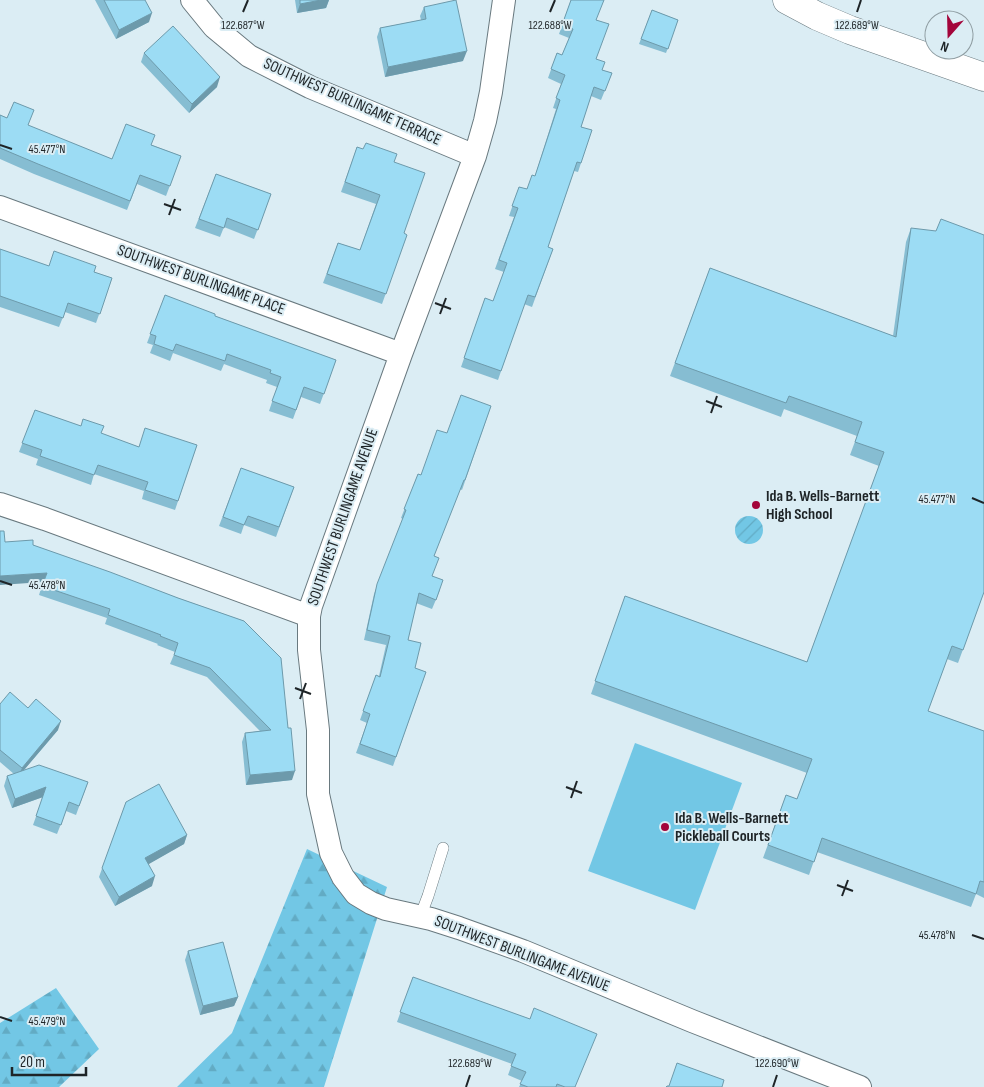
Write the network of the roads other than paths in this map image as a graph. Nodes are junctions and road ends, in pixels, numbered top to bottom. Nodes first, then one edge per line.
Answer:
1 (192, 0) edge
2 (504, 0) edge
3 (787, 0) edge
4 (984, 77) edge
5 (475, 156) junction
6 (0, 207) edge
7 (402, 354) junction
8 (0, 504) edge
9 (310, 616) junction
10 (443, 848) dead end
11 (420, 917) junction
12 (860, 1087) edge

1 - 5 street, SOUTHWEST BURLINGAME TERRACE
2 - 5 street, SOUTHWEST BURLINGAME AVENUE
3 - 4 street
5 - 7 street, SOUTHWEST BURLINGAME AVENUE
6 - 7 street, SOUTHWEST BURLINGAME PLACE
7 - 9 street, SOUTHWEST BURLINGAME AVENUE
8 - 9 street
9 - 11 street, SOUTHWEST BURLINGAME AVENUE
10 - 11 lane
11 - 12 street, SOUTHWEST BURLINGAME AVENUE

